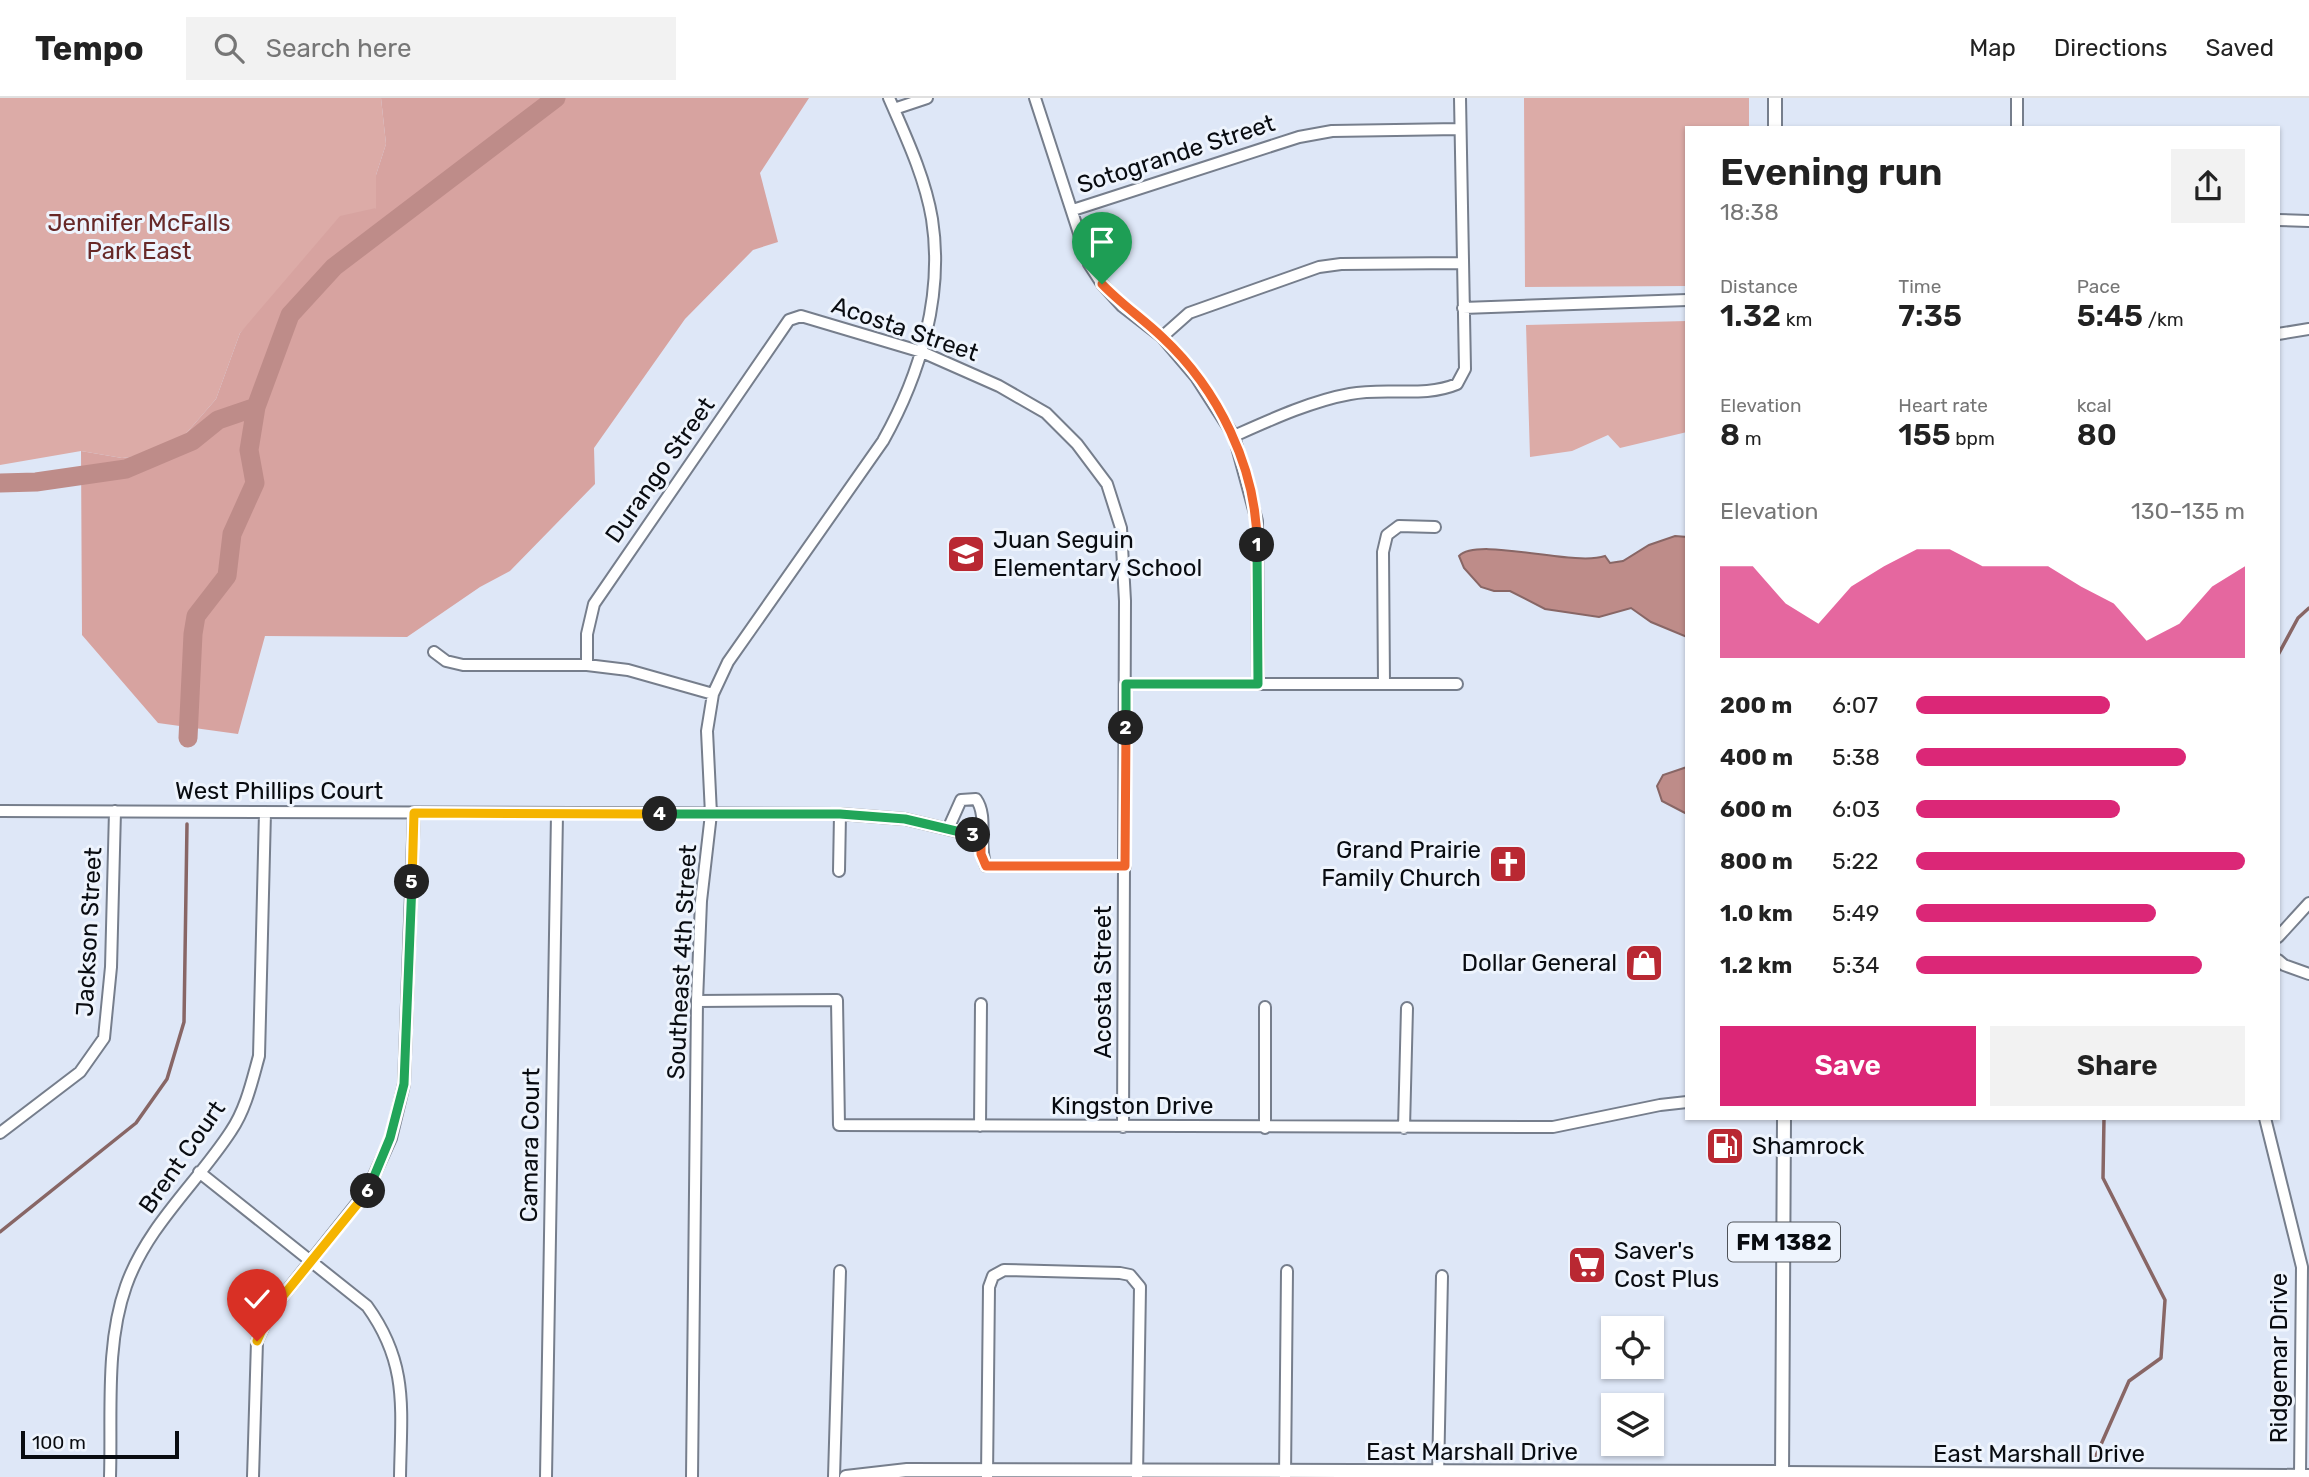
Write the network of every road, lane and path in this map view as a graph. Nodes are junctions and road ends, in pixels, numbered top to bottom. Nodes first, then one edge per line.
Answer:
1 (890, 98) edge
2 (928, 98) edge
3 (1035, 98) edge
4 (1460, 98) edge
5 (1774, 98) edge
6 (2017, 98) edge
7 (894, 109) junction
8 (1775, 126) edge
9 (2017, 126) edge
10 (1459, 129) junction
11 (1073, 210) junction
12 (2280, 220) edge
13 (2309, 220) edge
14 (1461, 263) junction
15 (1685, 300) edge
16 (1463, 308) junction
17 (802, 316) joint
18 (2309, 329) edge
19 (2280, 334) edge
20 (1162, 337) junction
21 (922, 352) junction
22 (1234, 436) junction
23 (1435, 527) dead end
24 (433, 652) dead end
25 (587, 665) junction
26 (1126, 684) junction
27 (1258, 684) junction
28 (1384, 684) junction
29 (1457, 684) dead end
30 (713, 694) junction
31 (0, 811) edge
32 (115, 811) junction
33 (265, 812) junction
34 (414, 813) junction
35 (557, 814) junction
36 (711, 814) junction
37 (840, 814) junction
38 (948, 829) junction
39 (981, 837) junction
40 (1125, 866) junction
41 (839, 871) dead end
42 (2309, 903) edge
43 (2280, 935) edge
44 (2280, 962) edge
45 (2309, 974) edge
46 (697, 1001) junction
47 (981, 1004) dead end
48 (1265, 1007) dead end
49 (1407, 1008) dead end
50 (1685, 1102) edge
51 (1784, 1120) edge
52 (2265, 1120) edge
53 (980, 1126) junction
54 (1123, 1127) junction
55 (1265, 1128) junction
56 (1404, 1128) junction
57 (0, 1133) edge
58 (199, 1172) junction
59 (311, 1264) junction
60 (840, 1271) dead end
61 (1287, 1271) dead end
62 (1442, 1276) dead end
63 (987, 1474) edge
64 (1137, 1474) edge
65 (1285, 1474) edge
66 (1438, 1475) edge
67 (1782, 1475) edge
68 (2304, 1475) edge
69 (2187, 1476) edge
70 (110, 1477) edge
71 (253, 1477) edge
72 (400, 1477) edge
73 (546, 1477) edge
74 (692, 1477) edge
75 (834, 1477) edge
76 (846, 1477) edge

1 - 7 street, Southeast 4th Street
2 - 7 street
3 - 11 street
4 - 10 street
5 - 8 main road
6 - 9 street
7 - 21 street, Southeast 4th Street
10 - 11 street, Sotogrande Street
10 - 14 street
11 - 20 street
12 - 13 street
14 - 16 street
14 - 20 street
15 - 16 street
16 - 22 street
17 - 21 street, Acosta Street
17 - 25 street, Durango Street
18 - 19 street
20 - 22 street
21 - 26 street, Acosta Street
21 - 30 street, Southeast 4th Street
22 - 27 street
23 - 28 street
24 - 25 street
25 - 30 street
26 - 27 street
26 - 40 street, Acosta Street
27 - 28 street
28 - 29 street
30 - 36 street, Southeast 4th Street
31 - 32 street, West Phillips Court
32 - 33 street, West Phillips Court
32 - 57 street, Jackson Street
33 - 34 street, West Phillips Court
33 - 58 street, Brent Court
34 - 35 street, West Phillips Court
34 - 59 street
35 - 36 street, West Phillips Court
35 - 73 street, Camara Court
36 - 37 street, West Phillips Court
36 - 46 street, Southeast 4th Street
37 - 38 street, West Phillips Court
37 - 41 street
38 - 39 street, West Phillips Court
38 - 39 street
39 - 40 street
40 - 54 street, Acosta Street
42 - 43 street
44 - 45 street
46 - 53 street, Kingston Drive
46 - 74 street, Southeast 4th Street
47 - 53 street
48 - 55 street
49 - 56 street
50 - 56 street, Kingston Drive
51 - 67 main road, FM 1382
52 - 68 street, Ridgemar Drive
53 - 54 street, Kingston Drive
54 - 55 street, Kingston Drive
55 - 56 street, Kingston Drive
58 - 59 street
58 - 70 street, Brent Court
59 - 71 street
59 - 72 street
60 - 75 street
61 - 65 street
62 - 66 street
63 - 64 main road, East Marshall Drive
63 - 64 street
63 - 76 main road, East Marshall Drive
64 - 65 main road, East Marshall Drive
65 - 66 main road, East Marshall Drive
66 - 67 main road, East Marshall Drive
67 - 69 street, East Marshall Drive
68 - 69 street, East Marshall Drive

